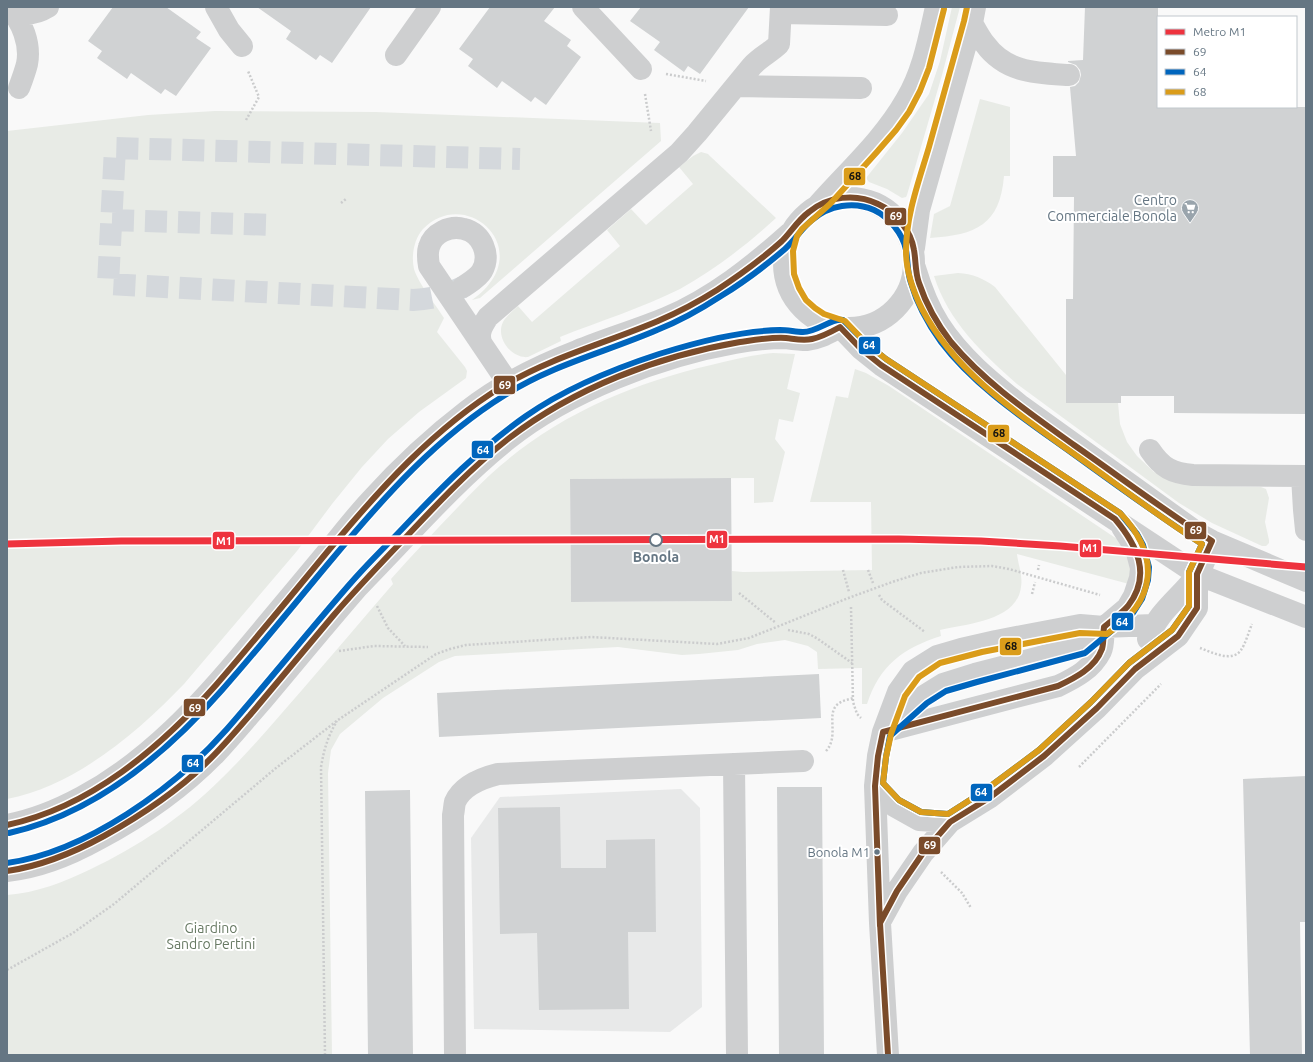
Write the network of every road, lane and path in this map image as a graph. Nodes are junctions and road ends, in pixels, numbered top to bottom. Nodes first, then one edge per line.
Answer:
1 (48, 7) edge
2 (216, 7) edge
3 (430, 7) edge
4 (583, 7) edge
5 (936, 7) edge
6 (9, 8) edge
7 (781, 10) edge
8 (887, 15) dead end
9 (974, 15) edge
10 (242, 46) joint
11 (396, 55) dead end
12 (641, 69) junction
13 (1069, 75) dead end
14 (19, 88) dead end
15 (861, 88) dead end
16 (733, 89) junction
17 (246, 120) dead end
18 (650, 131) dead end
19 (346, 199) dead end
20 (341, 203) dead end
21 (818, 204) junction
22 (790, 233) junction
23 (914, 258) junction
24 (463, 287) tunnel mouth
25 (840, 327) junction
26 (482, 345) junction
27 (508, 383) junction
28 (1150, 450) dead end
29 (1304, 476) edge
30 (1115, 519) junction
31 (1306, 530) edge
32 (1212, 541) junction
33 (1039, 565) dead end
34 (843, 570) dead end
35 (868, 570) dead end
36 (1038, 570) dead end
37 (1198, 574) junction
38 (1306, 581) edge
39 (1035, 582) dead end
40 (873, 583) dead end
41 (849, 592) dead end
42 (739, 593) dead end
43 (1032, 594) dead end
44 (879, 595) dead end
45 (1101, 596) dead end
46 (374, 601) dead end
47 (851, 607) dead end
48 (1306, 617) edge
49 (776, 622) dead end
50 (1153, 625) junction
51 (1104, 627) junction
52 (788, 630) dead end
53 (925, 632) dead end
54 (1245, 639) dead end
55 (405, 646) junction
56 (428, 647) dead end
57 (1197, 647) dead end
58 (336, 652) dead end
59 (852, 664) junction
60 (1137, 668) junction
61 (1161, 684) dead end
62 (853, 698) junction
63 (338, 720) junction
64 (864, 721) dead end
65 (883, 732) junction
66 (803, 761) joint
67 (734, 764) junction
68 (1079, 767) dead end
69 (876, 786) junction
70 (950, 822) junction
71 (7, 825) edge
72 (923, 853) junction
73 (7, 871) edge
74 (971, 908) dead end
75 (880, 923) junction
76 (7, 970) edge
77 (325, 1055) edge
78 (454, 1055) edge
79 (737, 1055) edge
80 (888, 1055) edge

1 - 6 street
2 - 10 street
3 - 11 street
4 - 12 street
5 - 21 street
6 - 14 street
7 - 8 street
7 - 16 street
9 - 13 street
9 - 23 street
10 - 17 path
12 - 16 path
12 - 18 path
15 - 16 street
16 - 26 street
19 - 20 path
21 - 22 street
21 - 23 street
22 - 25 street
22 - 27 street
23 - 25 street
23 - 32 street
24 - 26 street
25 - 30 street
25 - 73 street
26 - 27 street
27 - 71 street
28 - 29 street
29 - 31 street
30 - 37 street
30 - 51 street
32 - 37 street
32 - 38 street
33 - 36 path
34 - 41 path
35 - 40 path
37 - 48 street
37 - 50 street
37 - 60 street
39 - 43 path
42 - 49 path
44 - 53 path
45 - 63 path
46 - 55 path
47 - 59 path
50 - 51 street
50 - 60 street
51 - 65 street
51 - 65 street
52 - 59 path
54 - 57 path
55 - 56 path
55 - 58 path
59 - 62 path
60 - 70 street
61 - 68 path
62 - 64 path
62 - 66 path
63 - 76 path
63 - 77 path
65 - 69 street
66 - 67 street
67 - 78 street
67 - 79 street
69 - 70 street
69 - 75 street
70 - 72 street
72 - 74 path
72 - 75 street
75 - 80 street

